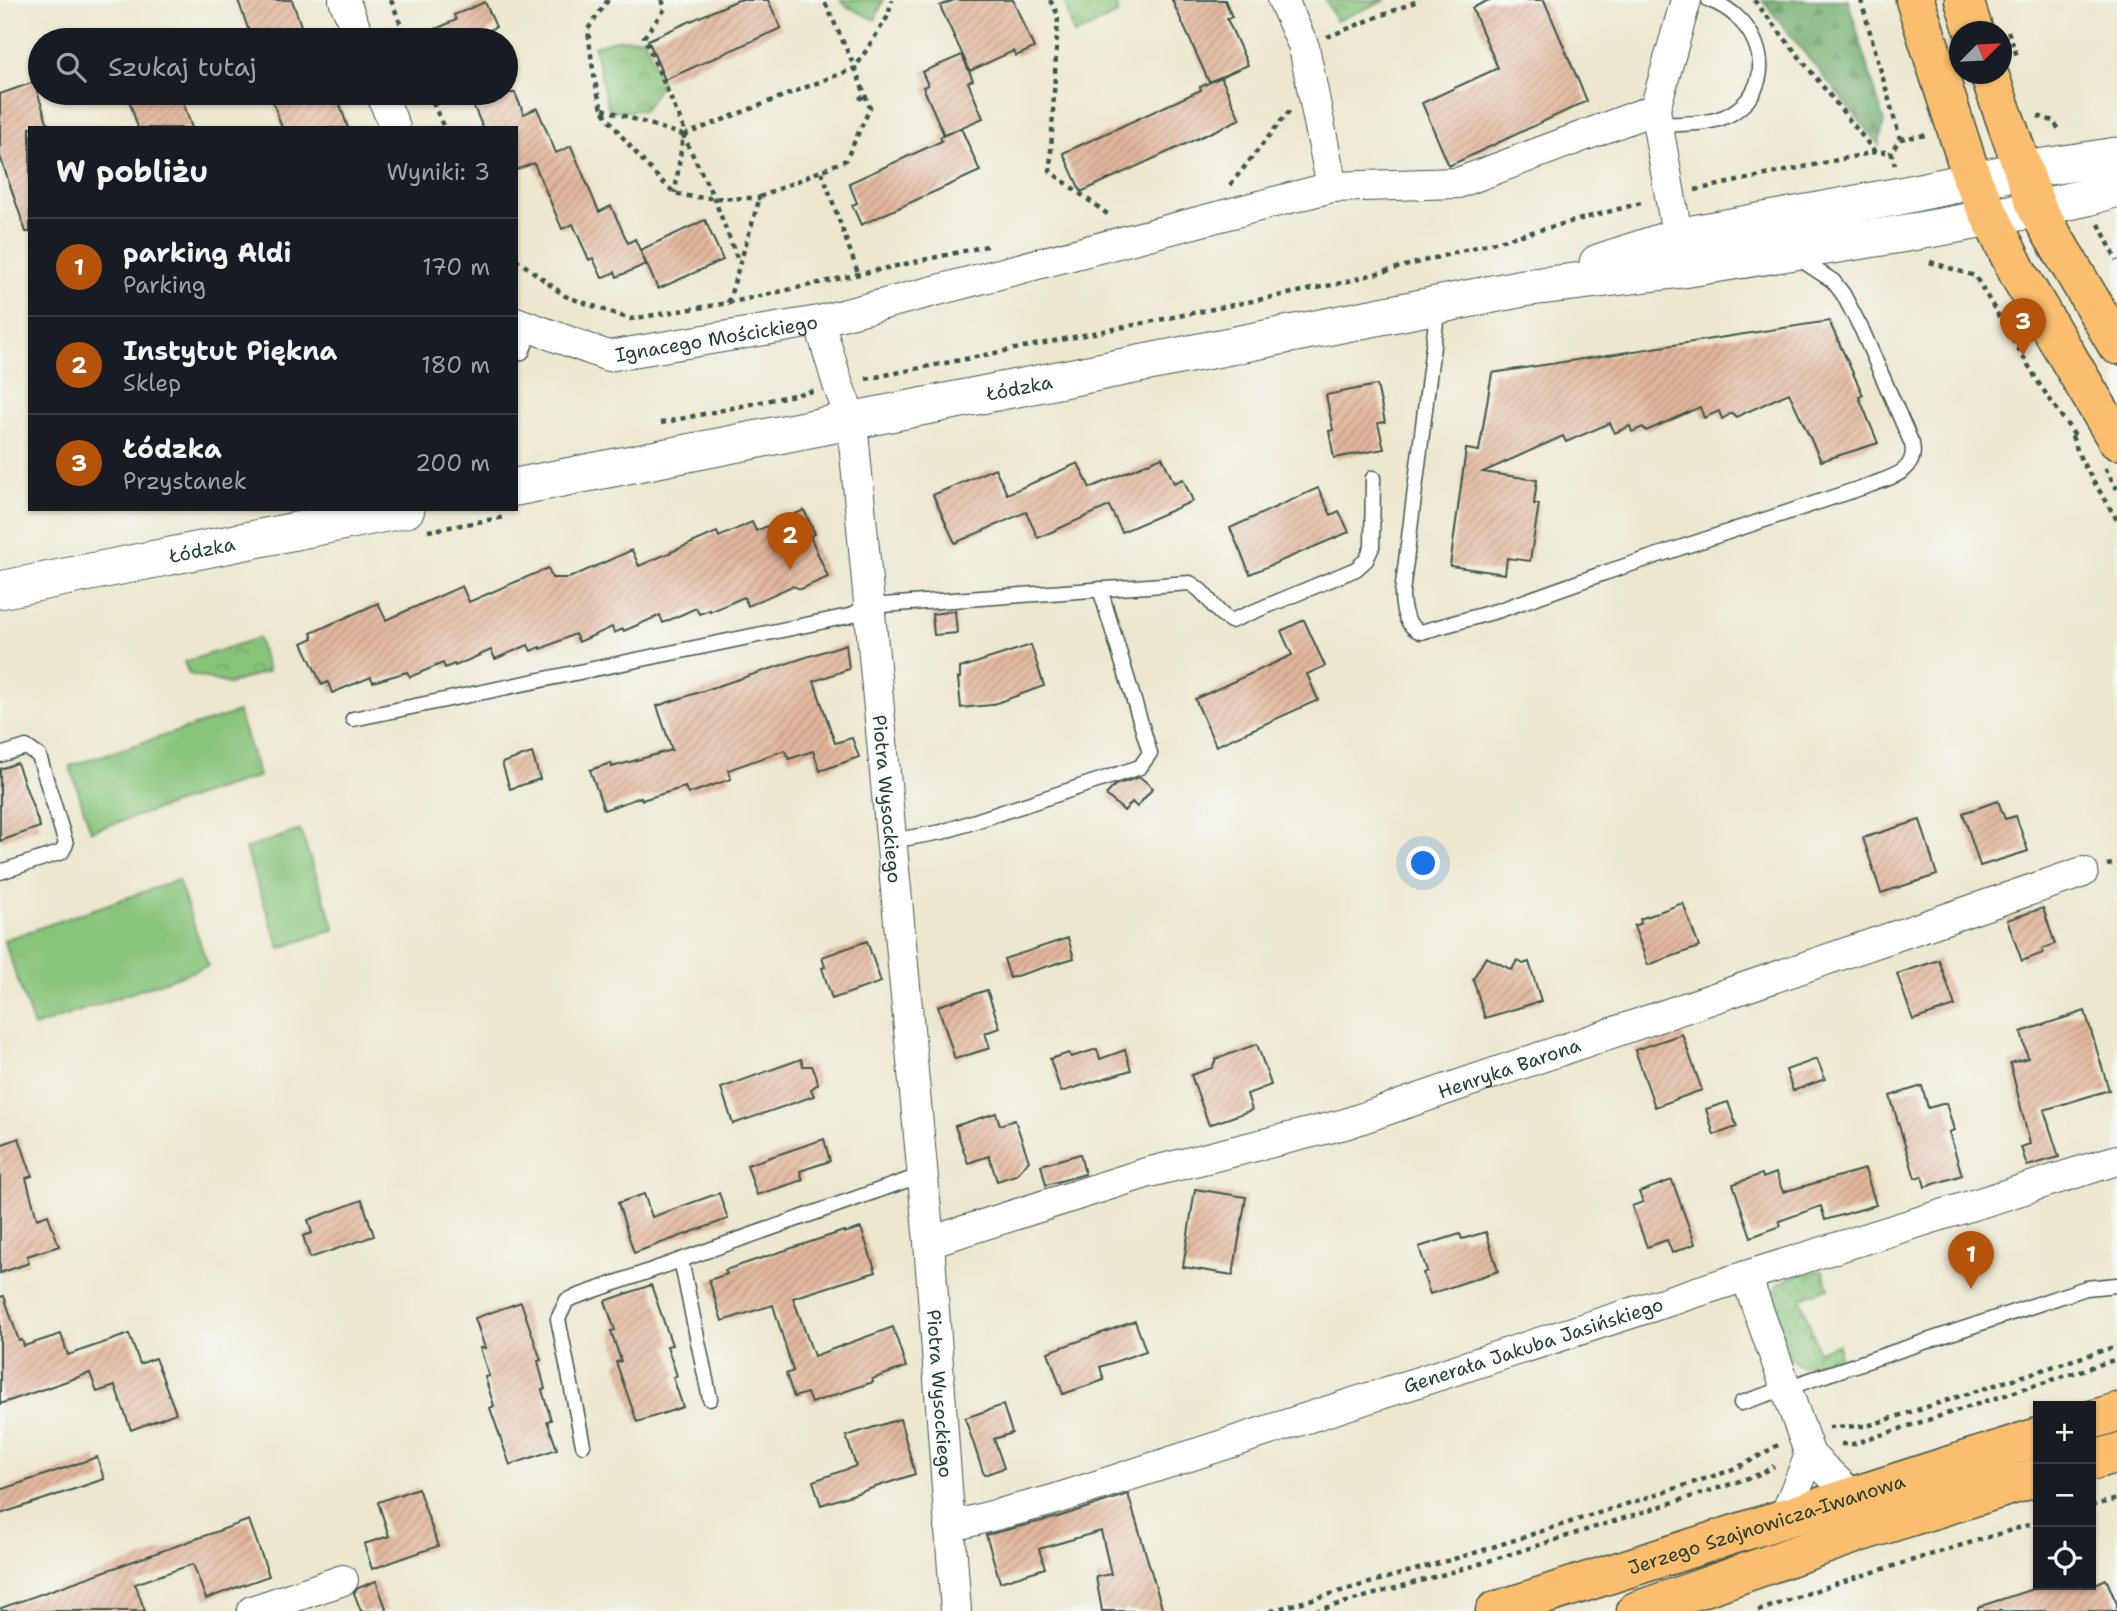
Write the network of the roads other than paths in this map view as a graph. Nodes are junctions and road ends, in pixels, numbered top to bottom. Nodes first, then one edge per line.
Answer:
1 (344, 0) edge
2 (1283, 0) edge
3 (1686, 0) edge
4 (1709, 0) edge
5 (1915, 0) edge
6 (1964, 0) edge
7 (1984, 21) edge
8 (355, 28) edge
9 (2006, 84) edge
10 (386, 105) edge
11 (1656, 117) junction
12 (394, 126) edge
13 (2117, 156) edge
14 (2023, 170) junction
15 (1973, 181) junction
16 (1332, 187) junction
17 (2106, 202) edge
18 (2037, 208) junction
19 (1991, 218) junction
20 (1788, 252) junction
21 (1680, 253) junction
22 (1438, 304) junction
23 (818, 321) junction
24 (524, 325) edge
25 (2117, 345) edge
26 (518, 353) edge
27 (852, 421) junction
28 (2117, 440) edge
29 (1373, 478) dead end
30 (518, 501) edge
31 (414, 521) edge
32 (1100, 589) junction
33 (0, 590) edge
34 (869, 606) junction
35 (353, 719) dead end
36 (0, 755) edge
37 (891, 841) junction
38 (0, 872) edge
39 (2083, 872) dead end
40 (2117, 1160) edge
41 (922, 1175) junction
42 (929, 1242) junction
43 (681, 1260) junction
44 (1746, 1276) junction
45 (2117, 1285) edge
46 (1786, 1388) junction
47 (710, 1399) dead end
48 (1741, 1403) dead end
49 (2117, 1412) edge
50 (2096, 1418) edge
51 (2033, 1439) edge
52 (583, 1445) dead end
53 (1807, 1447) junction
54 (2117, 1453) edge
55 (2096, 1459) edge
56 (2033, 1479) edge
57 (1853, 1496) junction
58 (1784, 1518) junction
59 (949, 1528) junction
60 (343, 1580) dead end
61 (252, 1611) edge
62 (956, 1611) edge
63 (1495, 1611) edge
64 (1636, 1611) edge

1 - 8 street
2 - 16 street
3 - 11 street
4 - 11 lane
5 - 15 main road
6 - 7 main road
9 - 14 main road
10 - 12 street
11 - 16 street
11 - 21 street
13 - 14 street, Łódzka
14 - 15 street, Łódzka
14 - 18 main road
15 - 19 main road
15 - 21 street, Łódzka
16 - 23 street
17 - 18 street, Łódzka
18 - 19 street, Łódzka
18 - 25 main road
19 - 20 street, Łódzka
19 - 28 main road
20 - 21 street, Łódzka
20 - 22 lane
21 - 22 street, Łódzka
22 - 27 street, Łódzka
23 - 24 street, Ignacego Mościckiego
23 - 27 street, Ignacego Mościckiego
24 - 26 lane
27 - 30 street, Łódzka
27 - 34 street, Piotra Wysockiego
29 - 32 lane
31 - 33 street, Łódzka
32 - 34 lane
32 - 37 lane
34 - 35 lane
34 - 37 street, Piotra Wysockiego
36 - 38 lane
37 - 41 street, Piotra Wysockiego
39 - 42 street, Henryka Barona
40 - 44 street, Generała Jakuba Jasińskiego
41 - 42 street, Piotra Wysockiego
41 - 43 lane
42 - 59 street, Piotra Wysockiego
43 - 47 lane
43 - 52 lane
44 - 46 street
44 - 59 street, Generała Jakuba Jasińskiego
45 - 46 lane
46 - 48 lane
46 - 53 street
49 - 50 main road
51 - 57 main road, Jerzego Szajnowicza-Iwanowa
53 - 57 street
53 - 58 street
54 - 55 main road
56 - 64 main road, Jerzego Szajnowicza-Iwanowa
57 - 58 main road, Jerzego Szajnowicza-Iwanowa
58 - 63 main road, Jerzego Szajnowicza-Iwanowa
59 - 62 street, Piotra Wysockiego
60 - 61 street

